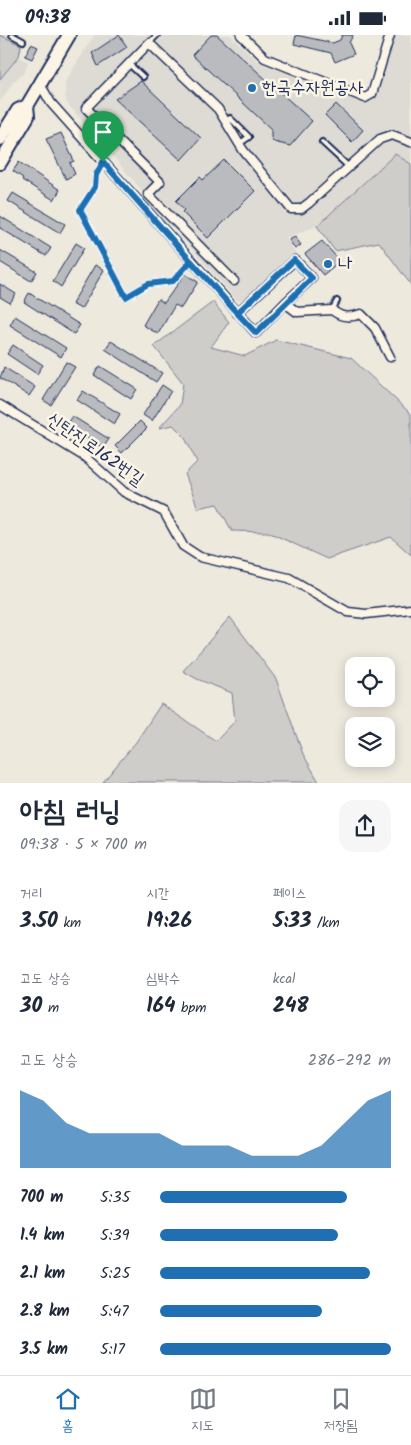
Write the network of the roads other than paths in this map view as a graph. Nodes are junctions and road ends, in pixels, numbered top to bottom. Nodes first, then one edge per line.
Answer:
1 (12, 35) edge
2 (70, 35) edge
3 (157, 35) edge
4 (241, 35) edge
5 (390, 35) edge
6 (23, 41) dead end
7 (149, 43) junction
8 (129, 64) junction
9 (143, 77) dead end
10 (40, 84) junction
11 (27, 106) junction
12 (226, 121) junction
13 (0, 139) edge
14 (322, 142) dead end
15 (411, 142) edge
16 (240, 144) junction
17 (103, 162) junction
18 (0, 163) edge
19 (349, 167) junction
20 (191, 261) junction
21 (234, 281) dead end
22 (337, 301) dead end
23 (285, 303) junction
24 (332, 310) junction
25 (237, 313) junction
26 (390, 357) dead end
27 (0, 405) edge
28 (411, 609) edge

1 - 6 lane
2 - 10 main road
3 - 7 lane
4 - 5 street
7 - 8 street
7 - 12 street
8 - 9 lane
8 - 21 street
10 - 11 main road
10 - 17 street
11 - 13 main road
11 - 18 main road
12 - 16 street
12 - 16 lane
14 - 19 lane
15 - 19 street
16 - 19 street
17 - 20 street
17 - 20 lane
20 - 25 street
22 - 24 lane
23 - 24 street
23 - 25 street
23 - 25 street
24 - 26 street
27 - 28 street, 신탄진로162번길

